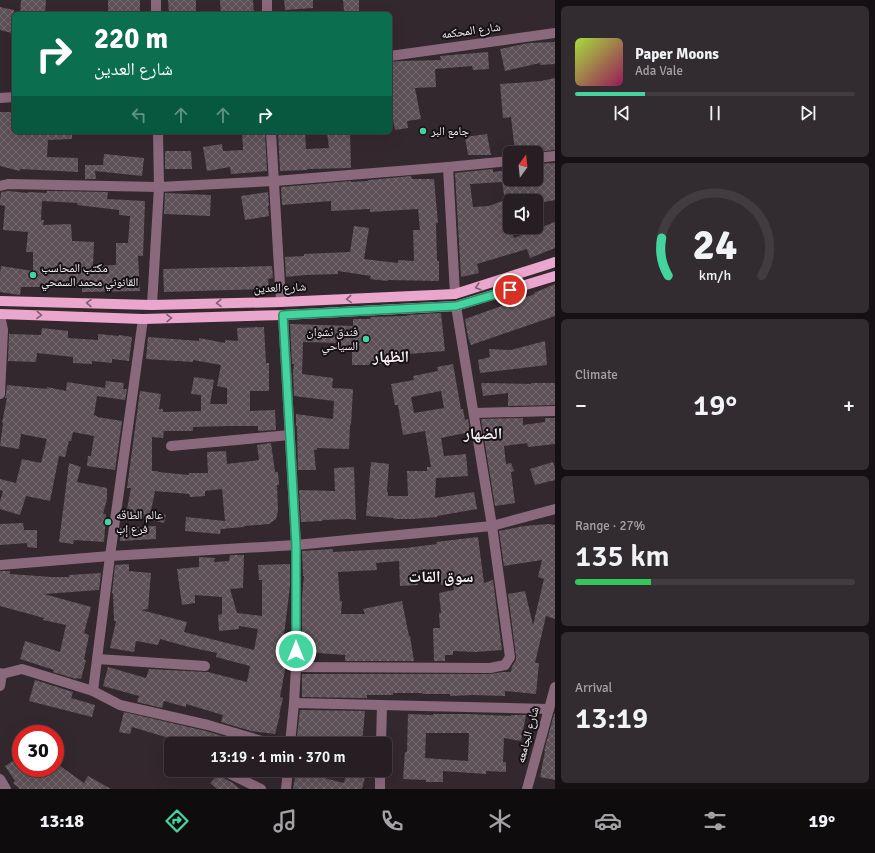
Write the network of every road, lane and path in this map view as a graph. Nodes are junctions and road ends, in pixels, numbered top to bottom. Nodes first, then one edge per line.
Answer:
1 (156, 0) edge
2 (267, 0) edge
3 (156, 12) edge
4 (267, 12) edge
5 (555, 33) edge
6 (392, 56) edge
7 (12, 97) edge
8 (0, 98) edge
9 (158, 134) edge
10 (271, 134) edge
11 (555, 156) edge
12 (543, 157) edge
13 (503, 162) edge
14 (448, 167) junction
15 (274, 181) junction
16 (0, 186) edge
17 (158, 187) junction
18 (555, 262) edge
19 (555, 276) edge
20 (455, 294) junction
21 (0, 301) edge
22 (281, 302) junction
23 (152, 304) junction
24 (456, 306) junction
25 (0, 315) edge
26 (283, 315) junction
27 (143, 319) junction
28 (0, 394) edge
29 (555, 411) edge
30 (474, 413) junction
31 (290, 435) junction
32 (171, 446) dead end
33 (555, 509) edge
34 (492, 526) junction
35 (296, 545) junction
36 (110, 556) junction
37 (0, 565) edge
38 (97, 659) junction
39 (205, 666) dead end
40 (296, 666) junction
41 (1, 674) edge
42 (0, 686) edge
43 (555, 687) edge
44 (93, 691) junction
45 (294, 703) junction
46 (382, 705) junction
47 (549, 709) junction
48 (248, 737) edge
49 (291, 737) edge
50 (381, 737) edge
51 (236, 777) edge
52 (287, 777) edge
53 (380, 777) edge
54 (0, 779) edge
55 (0, 788) edge
56 (5, 789) edge
57 (261, 789) edge
58 (286, 789) edge
59 (380, 789) edge
60 (527, 789) edge

1 - 3 street
2 - 4 street
5 - 6 street, شارع المحكمه
7 - 8 street
9 - 17 street
10 - 15 street
11 - 12 street
13 - 14 street
14 - 15 street
14 - 20 street
15 - 17 street
15 - 22 street
16 - 17 street
17 - 23 street
18 -> 20 main road, شارع العدين
19 - 24 main road
20 -> 22 main road, شارع العدين
23 -> 21 main road, شارع العدين
22 -> 23 main road, شارع العدين
24 - 26 main road
24 - 30 street
25 -> 27 main road
25 - 28 street
27 -> 26 main road
26 - 31 street
27 - 36 street
29 - 30 street
30 - 34 street
31 - 32 street
31 - 35 street
33 - 34 street
34 - 35 street
34 - 40 street
35 - 36 street
35 - 40 street
36 - 37 street
36 - 38 street
38 - 39 street
38 - 44 street
40 - 45 street
41 - 42 street
41 - 44 street
43 - 47 street, شارع الجامعه
44 - 48 street
45 - 46 street
45 - 49 street
46 - 47 street
46 - 50 street
47 - 60 street, شارع الجامعه
51 - 57 street
52 - 58 street
53 - 59 street
54 - 56 street
55 - 56 street

